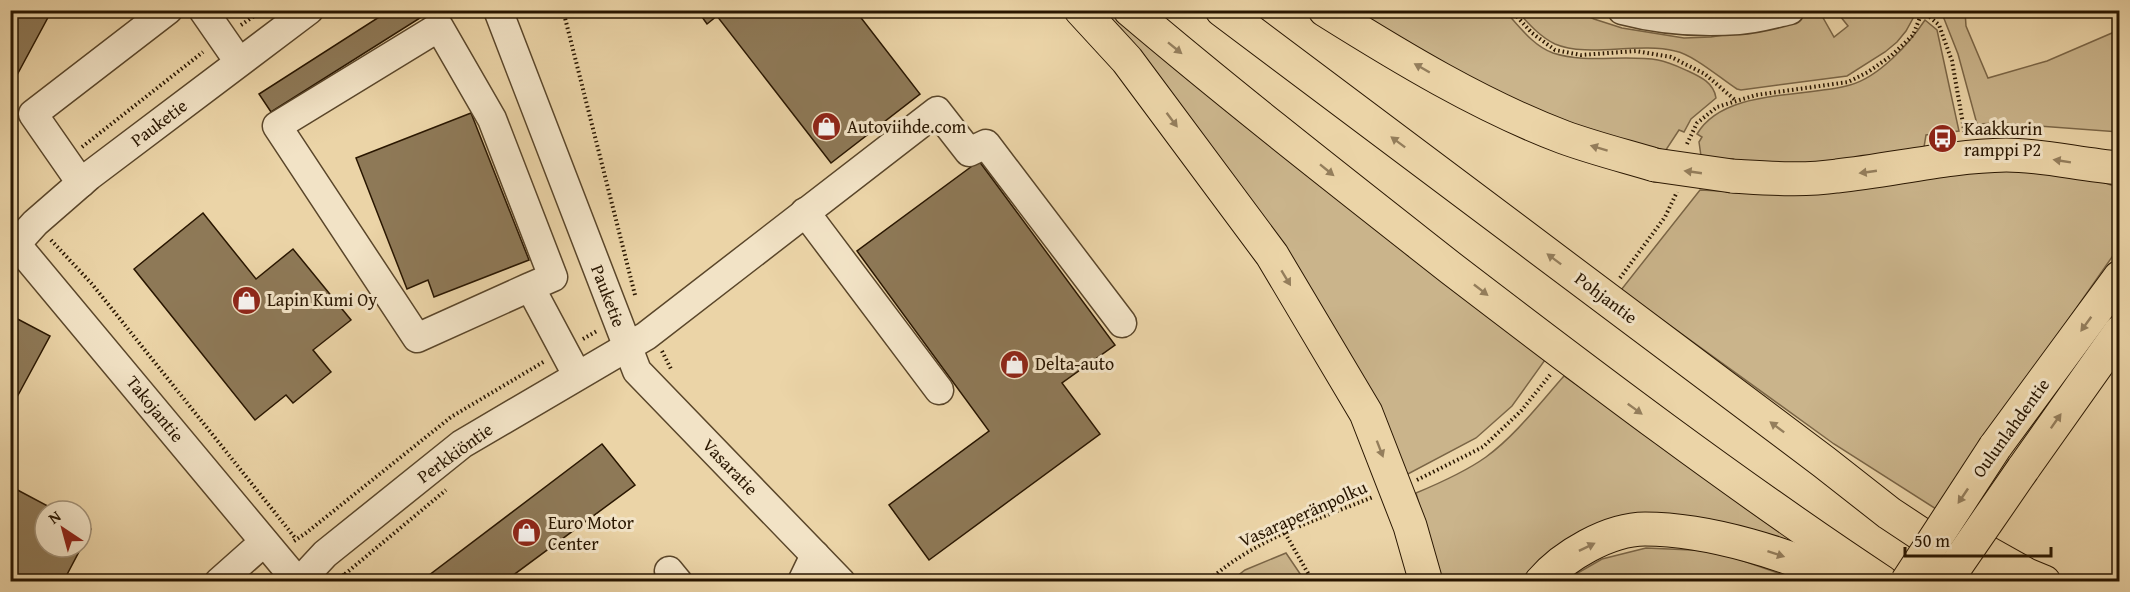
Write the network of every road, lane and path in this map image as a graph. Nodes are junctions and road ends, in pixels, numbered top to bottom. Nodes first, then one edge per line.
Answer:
1 (168, 10) edge
2 (203, 10) edge
3 (263, 10) edge
4 (309, 10) edge
5 (498, 10) edge
6 (563, 10) edge
7 (1082, 10) edge
8 (1130, 10) edge
9 (1222, 10) edge
10 (1325, 10) edge
11 (1511, 10) edge
12 (1790, 10) edge
13 (1923, 11) edge
14 (1638, 13) edge
15 (222, 38) junction
16 (239, 62) junction
17 (1965, 136) dead end
18 (2120, 168) edge
19 (73, 171) junction
20 (805, 213) junction
21 (21, 235) edge
22 (2120, 277) edge
23 (530, 287) junction
24 (1122, 323) dead end
25 (2120, 332) edge
26 (637, 341) junction
27 (1552, 371) dead end
28 (577, 375) junction
29 (939, 390) dead end
30 (1824, 462) junction
31 (1413, 481) dead end
32 (453, 484) dead end
33 (1382, 493) dead end
34 (306, 533) dead end
35 (1285, 533) junction
36 (264, 542) junction
37 (816, 555) junction
38 (219, 582) edge
39 (298, 582) edge
40 (345, 582) edge
41 (802, 582) edge
42 (841, 582) edge
43 (1207, 582) edge
44 (1314, 582) edge
45 (1426, 582) edge
46 (1540, 582) edge
47 (1849, 582) edge
48 (1882, 582) edge
49 (1907, 582) edge
50 (1945, 582) edge
51 (1993, 582) edge
52 (2044, 582) edge

1 - 19 street
2 - 15 street
3 - 15 path
4 - 16 street, Pauketie
5 - 26 street, Pauketie
6 - 26 path
7 -> 45 main road
8 -> 48 main road
30 -> 9 main road, Pohjantie
18 -> 10 main road, bridge
11 - 13 path
12 - 14 street
13 - 17 path
15 - 16 street
15 - 19 path
16 - 19 street, Pauketie
19 - 21 street, Pauketie
20 - 24 street, Perkkiöntie
20 - 26 street, Perkkiöntie
20 - 29 street
21 - 34 path
21 - 36 street, Takojantie
22 -> 49 main road, Oulunlahdentie, bridge
23 - 23 street
23 - 28 street
50 -> 25 main road, Oulunlahdentie, bridge
26 - 28 street, Perkkiöntie
26 - 37 street, Vasaratie
27 - 31 path
28 - 39 street, Perkkiöntie
30 - 51 main road, Pohjantie
30 - 52 main road
32 - 40 path
33 - 35 path, Vasaraperänpolku
35 - 43 path, Vasaraperänpolku
35 - 44 path
36 - 38 street
36 - 39 street, Takojantie
37 - 41 street
37 - 42 street, Vasaratie
46 -> 47 main road

